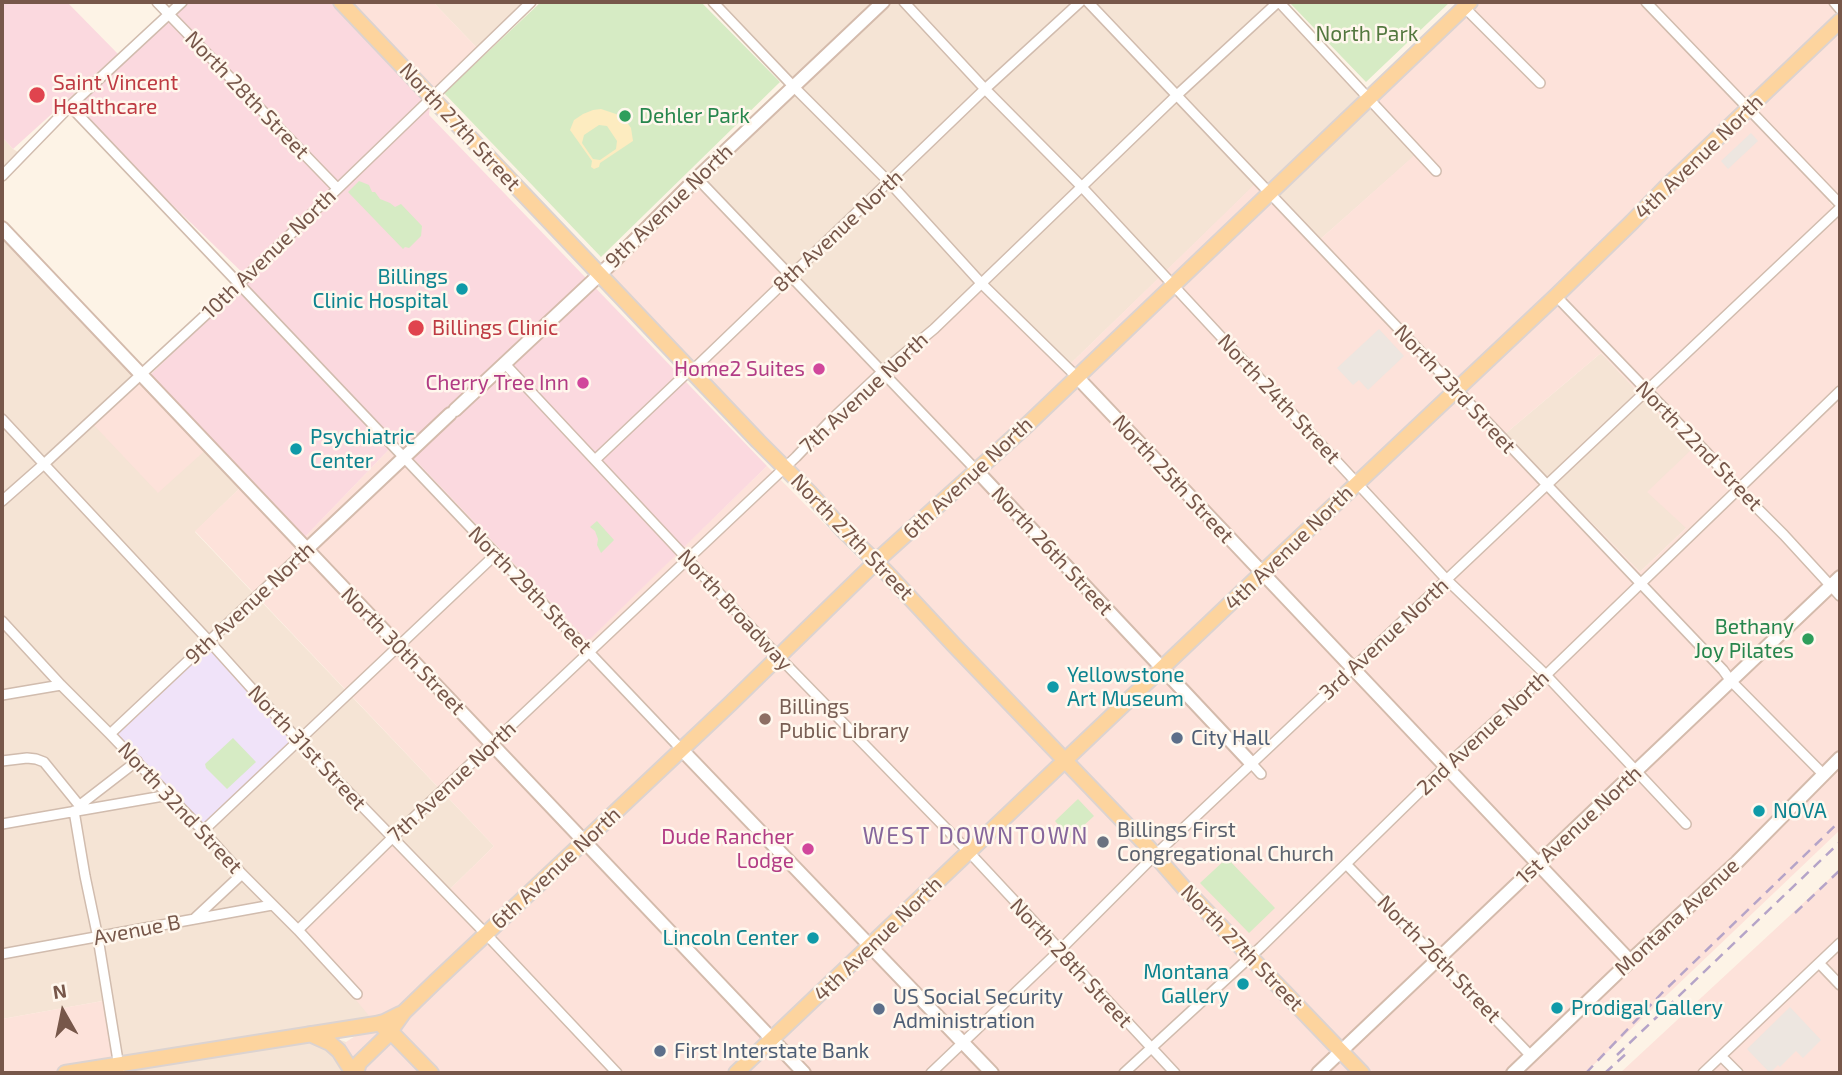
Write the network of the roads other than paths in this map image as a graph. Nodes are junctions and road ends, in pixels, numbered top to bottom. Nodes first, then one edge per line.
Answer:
1 (157, 2) edge
2 (182, 2) edge
3 (341, 2) edge
4 (531, 2) edge
5 (713, 2) edge
6 (883, 2) edge
7 (904, 2) edge
8 (1080, 2) edge
9 (1088, 2) edge
10 (1279, 2) edge
11 (1646, 2) edge
12 (1834, 2) edge
13 (1467, 4) edge
14 (1840, 9) edge
15 (169, 14) junction
16 (1840, 21) edge
17 (1540, 83) dead end
18 (793, 86) junction
19 (985, 89) junction
20 (1177, 95) junction
21 (431, 96) junction
22 (1370, 97) junction
23 (70, 106) junction
24 (1749, 107) junction
25 (1436, 171) dead end
26 (2, 176) edge
27 (697, 178) junction
28 (890, 183) junction
29 (1081, 186) junction
30 (337, 188) junction
31 (1270, 194) junction
32 (1840, 206) edge
33 (2, 228) edge
34 (599, 274) junction
35 (791, 276) junction
36 (981, 283) junction
37 (239, 284) junction
38 (1172, 285) junction
39 (1556, 296) junction
40 (505, 364) junction
41 (690, 370) junction
42 (882, 372) junction
43 (140, 374) junction
44 (1077, 377) junction
45 (1456, 390) junction
46 (1646, 390) junction
47 (1840, 391) edge
48 (2, 419) edge
49 (404, 457) junction
50 (595, 460) junction
51 (44, 464) junction
52 (785, 467) junction
53 (977, 471) junction
54 (1357, 483) junction
55 (1547, 486) junction
56 (1739, 490) junction
57 (2, 501) edge
58 (307, 549) junction
59 (496, 554) junction
60 (687, 559) junction
61 (876, 563) junction
62 (1261, 574) junction
63 (1840, 577) edge
64 (1447, 580) junction
65 (1640, 584) junction
66 (1830, 586) junction
67 (1840, 596) edge
68 (2, 621) edge
69 (209, 641) junction
70 (399, 646) junction
71 (589, 652) junction
72 (779, 657) junction
73 (1161, 668) junction
74 (1353, 668) junction
75 (1546, 676) junction
76 (1731, 681) junction
77 (61, 685) junction
78 (2, 695) edge
79 (110, 734) junction
80 (299, 741) junction
81 (492, 744) junction
82 (682, 750) junction
83 (1840, 758) edge
84 (2, 761) edge
85 (136, 761) junction
86 (1065, 761) junction
87 (1446, 766) junction
88 (1256, 769) junction
89 (1636, 772) junction
90 (1824, 775) junction
91 (169, 795) junction
92 (79, 809) junction
93 (2, 824) edge
94 (1686, 824) dead end
95 (203, 831) junction
96 (392, 838) junction
97 (584, 842) junction
98 (969, 852) junction
99 (1155, 855) junction
100 (1346, 864) junction
101 (1538, 864) junction
102 (242, 874) junction
103 (272, 905) junction
104 (194, 920) junction
105 (298, 930) junction
106 (486, 934) junction
107 (98, 938) junction
108 (1840, 943) edge
109 (870, 947) junction
110 (1060, 950) junction
111 (2, 954) edge
112 (1250, 957) junction
113 (1438, 959) junction
114 (1630, 961) junction
115 (1819, 963) junction
116 (1840, 985) edge
117 (358, 994) dead end
118 (404, 1012) junction
119 (376, 1024) junction
120 (391, 1032) junction
121 (309, 1034) junction
122 (772, 1039) junction
123 (963, 1044) junction
124 (1150, 1048) junction
125 (1341, 1051) junction
126 (1531, 1055) junction
127 (1721, 1056) junction
128 (120, 1069) edge
129 (65, 1073) edge
130 (354, 1073) edge
131 (431, 1073) edge
132 (617, 1073) edge
133 (736, 1073) edge
134 (804, 1073) edge
135 (931, 1073) edge
136 (992, 1073) edge
137 (1124, 1073) edge
138 (1175, 1073) edge
139 (1318, 1073) edge
140 (1362, 1073) edge
141 (1513, 1073) edge
142 (1703, 1073) edge
143 (1738, 1073) edge

1 - 15 street, North 28th Street
2 - 15 street
3 - 21 main road, North 27th Street
4 - 21 street, 10th Avenue North
5 - 18 street, North 25th Street
6 - 18 street, 9th Avenue North
7 - 19 street, North 24th Street
8 - 19 street, 8th Avenue North
9 - 20 street, North 23rd Street
10 - 20 street, 7th Avenue North
10 - 22 street
11 - 24 street
12 - 14 street
13 - 17 street
13 - 22 main road, 6th Avenue North
15 - 23 street
15 - 30 street, North 28th Street
16 - 24 main road, 4th Avenue North
18 - 27 street, 9th Avenue North
18 - 28 street, North 25th Street
19 - 28 street, 8th Avenue North
19 - 29 street, North 24th Street
20 - 29 street, 7th Avenue North
20 - 31 street, North 23rd Street
21 - 30 street, 10th Avenue North
21 - 34 main road, North 27th Street
22 - 25 street
22 - 31 main road, 6th Avenue North
23 - 26 street
23 - 37 street, North 29th Street
24 - 32 street
24 - 39 main road, 4th Avenue North
27 - 34 street, 9th Avenue North
27 - 35 street, North 26th Street
28 - 35 street, 8th Avenue North
28 - 36 street, North 25th Street
29 - 36 street, 7th Avenue North
29 - 38 street, North 24th Street
30 - 37 street, 10th Avenue North
31 - 38 main road, 6th Avenue North
31 - 45 street, North 23rd Street
32 - 46 street, 3rd Avenue North
33 - 43 street, North 30th Street
34 - 40 street, 9th Avenue North
34 - 41 main road, North 27th Street
35 - 41 street, 8th Avenue North
35 - 42 street, North 26th Street
36 - 42 street, 7th Avenue North
36 - 44 street, North 25th Street
37 - 43 street, 10th Avenue North
37 - 49 street, North 29th Street
38 - 44 main road, 6th Avenue North
38 - 54 street, North 24th Street
39 - 45 main road, 4th Avenue North
39 - 46 street, North 22nd Street
40 - 49 street, 9th Avenue North
40 - 50 street, North Broadway
41 - 50 street, 8th Avenue North
41 - 52 main road, North 27th Street
42 - 52 street, 7th Avenue North
42 - 53 street, North 26th Street
43 - 51 street, 10th Avenue North
43 - 58 street, North 30th Street
44 - 53 main road, 6th Avenue North
44 - 62 street, North 25th Street
45 - 54 main road, 4th Avenue North
45 - 55 street, North 23rd Street
46 - 55 street, 3rd Avenue North
46 - 56 street, North 22nd Street
47 - 56 street, 2nd Avenue North
48 - 51 street, North 31st Street
49 - 58 street, 9th Avenue North
49 - 59 street, North 29th Street
50 - 60 street, North Broadway
51 - 57 street, 10th Avenue North
51 - 69 street, North 31st Street
52 - 60 street, 7th Avenue North
52 - 61 main road, North 27th Street
53 - 61 main road, 6th Avenue North
53 - 73 street, North 26th Street
54 - 62 main road, 4th Avenue North
54 - 64 street, North 24th Street
55 - 64 street, 3rd Avenue North
55 - 65 street, North 23rd Street
56 - 65 street, 2nd Avenue North
56 - 66 street, North 22nd Street
58 - 69 street, 9th Avenue North
58 - 70 street, North 30th Street
59 - 70 street
59 - 71 street, North 29th Street
60 - 71 street, 7th Avenue North
60 - 72 street, North Broadway
61 - 72 main road, 6th Avenue North
61 - 86 main road, North 27th Street
62 - 73 main road, 4th Avenue North
62 - 74 street, North 25th Street
63 - 66 street, 1st Avenue North
64 - 74 street, 3rd Avenue North
64 - 75 street, North 24th Street
65 - 75 street, 2nd Avenue North
65 - 76 street, North 23rd Street
66 - 67 street, North 22nd Street
66 - 76 street, 1st Avenue North
68 - 77 street, North 32nd Street
69 - 79 street, 9th Avenue North
69 - 80 street, North 31st Street
70 - 80 street
70 - 81 street, North 30th Street
71 - 81 street, 7th Avenue North
71 - 82 street, North 29th Street
72 - 82 main road, 6th Avenue North
72 - 98 street, North Broadway
73 - 86 main road, 4th Avenue North
73 - 88 street, North 26th Street
74 - 87 street, North 25th Street
74 - 88 street, 3rd Avenue North
75 - 87 street, 2nd Avenue North
75 - 89 street, North 24th Street
76 - 89 street, 1st Avenue North
76 - 90 street, North 23rd Street
77 - 78 street
77 - 79 street, North 32nd Street
79 - 85 street, North 32nd Street
80 - 95 street
80 - 96 street, North 31st Street
81 - 96 street, 7th Avenue North
81 - 97 street, North 30th Street
82 - 97 main road, 6th Avenue North
82 - 109 street, North 29th Street
83 - 90 street, Montana Avenue
84 - 92 street
85 - 91 street, North 32nd Street
85 - 92 street
86 - 98 main road, 4th Avenue North
86 - 99 main road, North 27th Street
87 - 100 street, 2nd Avenue North
87 - 101 street, North 25th Street
88 - 99 street, 3rd Avenue North
89 - 94 street, North 24th Street
89 - 101 street, 1st Avenue North
90 - 114 street, Montana Avenue
91 - 92 street
91 - 95 street, North 32nd Street
92 - 93 street
92 - 107 street
95 - 102 street, North 32nd Street
96 - 105 street, 7th Avenue North
96 - 106 street, North 31st Street
97 - 106 main road, 6th Avenue North
97 - 122 street, North 30th Street
98 - 109 main road, 4th Avenue North
98 - 110 street, North 28th Street
99 - 110 street, 3rd Avenue North
99 - 112 main road, North 27th Street
100 - 112 street, 2nd Avenue North
100 - 113 street, North 26th Street
101 - 113 street, 1st Avenue North
101 - 114 street, North 25th Street
102 - 103 street, North 32nd Street
102 - 104 street
103 - 104 street, Avenue B
103 - 105 street, North 32nd Street
104 - 107 street, Avenue B
105 - 117 street, North 32nd Street
106 - 118 main road, 6th Avenue North
106 - 132 street, North 31st Street
107 - 111 street, Avenue B
107 - 128 street
108 - 115 street
109 - 122 main road, 4th Avenue North
109 - 123 street, North 29th Street
110 - 123 street, 3rd Avenue North
110 - 124 street, North 28th Street
112 - 124 street, 2nd Avenue North
112 - 125 main road, North 27th Street
113 - 125 street, 1st Avenue North
113 - 126 street, North 26th Street
114 - 126 street, Montana Avenue
115 - 116 street
115 - 127 street
118 - 119 main road, 6th Avenue North
118 - 120 main road, 6th Avenue North
119 - 120 main road
119 - 121 main road, 6th Avenue North
120 - 130 main road, 6th Avenue North
120 - 131 main road
121 - 128 main road, 6th Avenue North
121 - 130 main road
122 - 133 main road, 4th Avenue North
122 - 134 street, North 30th Street
123 - 135 street, 3rd Avenue North
123 - 136 street, North 29th Street
124 - 137 street, 2nd Avenue North
124 - 138 street, North 28th Street
125 - 139 street, 1st Avenue North
125 - 140 main road, North 27th Street
126 - 141 street, Montana Avenue
127 - 142 street
127 - 143 street
128 - 129 main road, 6th Avenue North

